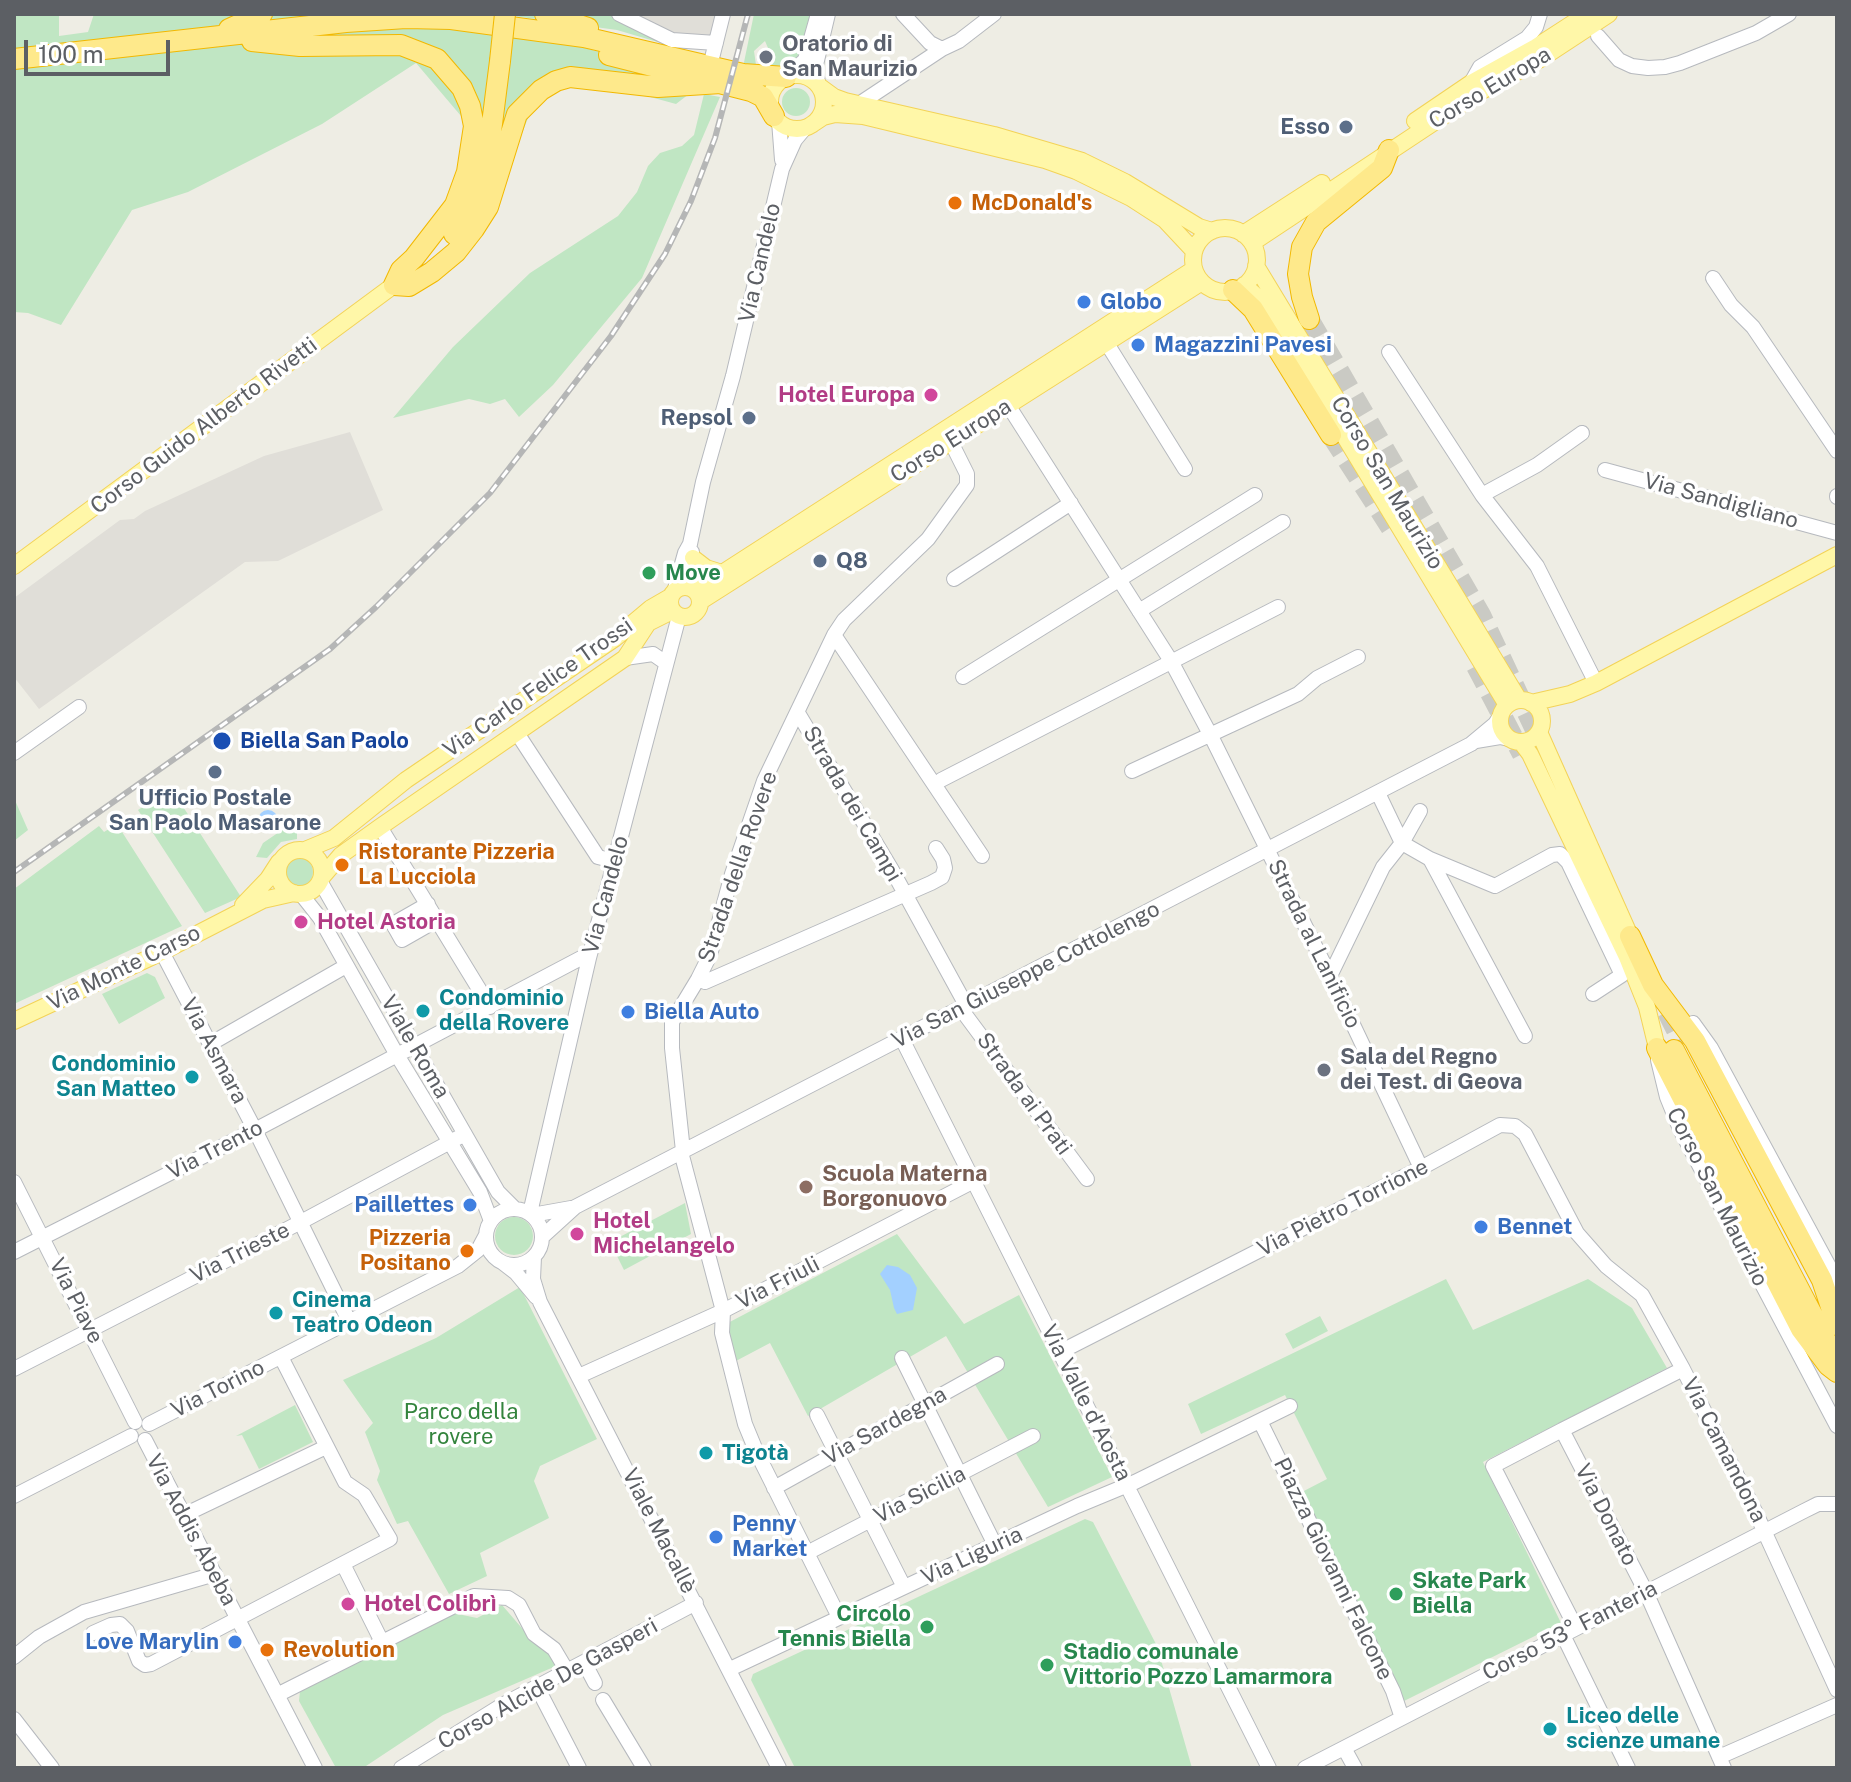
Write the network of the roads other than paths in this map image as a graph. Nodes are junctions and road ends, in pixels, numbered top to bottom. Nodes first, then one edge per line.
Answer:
1 (262, 14) edge
2 (545, 14) edge
3 (619, 14) edge
4 (723, 14) edge
5 (818, 14) edge
6 (828, 14) edge
7 (903, 14) edge
8 (994, 14) edge
9 (1540, 14) edge
10 (1587, 14) edge
11 (1609, 14) edge
12 (1789, 14) edge
13 (512, 20) edge
14 (1598, 36) dead end
15 (212, 37) junction
16 (716, 43) junction
17 (942, 49) junction
18 (648, 50) junction
19 (14, 59) edge
20 (716, 75) junction
21 (786, 77) junction
22 (1471, 83) junction
23 (819, 86) junction
24 (859, 104) junction
25 (777, 118) junction
26 (808, 126) junction
27 (1389, 150) junction
28 (782, 169) junction
29 (1212, 231) junction
30 (1247, 238) junction
31 (1194, 251) junction
32 (1256, 266) junction
33 (1198, 275) junction
34 (1713, 278) dead end
35 (394, 285) junction
36 (1239, 287) junction
37 (1309, 319) tunnel mouth
38 (1106, 342) junction
39 (1389, 352) dead end
40 (1008, 405) junction
41 (1582, 433) dead end
42 (1331, 435) tunnel mouth
43 (951, 442) junction
44 (1837, 451) edge
45 (1185, 469) dead end
46 (1605, 470) dead end
47 (1255, 495) dead end
48 (1482, 495) junction
49 (1071, 503) junction
50 (1283, 522) dead end
51 (1837, 533) edge
52 (692, 551) junction
53 (1837, 555) edge
54 (14, 566) edge
55 (722, 573) junction
56 (954, 579) dead end
57 (1120, 580) junction
58 (684, 599) junction
59 (1278, 607) dead end
60 (1139, 611) junction
61 (834, 635) junction
62 (1358, 657) dead end
63 (625, 658) junction
64 (1171, 661) junction
65 (666, 663) junction
66 (963, 677) dead end
67 (1596, 683) junction
68 (1570, 694) junction
69 (1514, 706) junction
70 (79, 707) dead end
71 (798, 713) junction
72 (1540, 727) junction
73 (517, 733) junction
74 (1211, 736) junction
75 (1515, 741) junction
76 (1476, 742) junction
77 (14, 753) edge
78 (1132, 771) dead end
79 (941, 780) dead end
80 (1378, 793) junction
81 (1420, 811) dead end
82 (380, 827) junction
83 (1402, 843) junction
84 (936, 848) dead end
85 (305, 850) junction
86 (1269, 850) junction
87 (982, 856) dead end
88 (1430, 859) junction
89 (281, 860) junction
90 (614, 861) junction
91 (321, 879) junction
92 (297, 894) junction
93 (905, 896) junction
94 (428, 904) junction
95 (233, 914) junction
96 (437, 920) junction
97 (1630, 936) junction
98 (162, 952) junction
99 (589, 958) junction
100 (346, 966) junction
101 (1330, 976) junction
102 (698, 979) junction
103 (1593, 994) dead end
104 (490, 1007) junction
105 (964, 1008) junction
106 (14, 1021) edge
107 (1525, 1036) dead end
108 (902, 1039) junction
109 (210, 1044) junction
110 (415, 1047) junction
111 (1671, 1047) junction
112 (397, 1055) junction
113 (255, 1130) junction
114 (465, 1134) junction
115 (450, 1143) junction
116 (682, 1152) junction
117 (1421, 1168) junction
118 (1087, 1179) dead end
119 (974, 1181) junction
120 (14, 1182) edge
121 (575, 1207) junction
122 (524, 1211) junction
123 (299, 1223) junction
124 (488, 1228) junction
125 (1577, 1233) joint
126 (43, 1237) junction
127 (542, 1237) junction
128 (14, 1252) edge
129 (534, 1257) junction
130 (500, 1260) junction
131 (458, 1266) junction
132 (1836, 1277) edge
133 (540, 1302) junction
134 (723, 1311) junction
135 (350, 1323) junction
136 (1837, 1328) edge
137 (90, 1330) junction
138 (1060, 1352) junction
139 (281, 1357) junction
140 (902, 1358) dead end
141 (1837, 1362) edge
142 (997, 1364) dead end
143 (14, 1369) edge
144 (1683, 1369) junction
145 (1837, 1372) edge
146 (579, 1376) junction
147 (925, 1404) junction
148 (1290, 1406) dead end
149 (817, 1415) dead end
150 (1260, 1421) junction
151 (1837, 1426) edge
152 (1562, 1430) junction
153 (140, 1431) junction
154 (1033, 1436) dead end
155 (326, 1447) junction
156 (837, 1452) junction
157 (960, 1474) junction
158 (1127, 1485) junction
159 (774, 1488) junction
160 (14, 1496) edge
161 (1837, 1504) edge
162 (184, 1515) junction
163 (872, 1520) junction
164 (1764, 1531) junction
165 (995, 1545) junction
166 (807, 1553) junction
167 (343, 1564) junction
168 (215, 1574) junction
169 (904, 1587) junction
170 (1646, 1592) junction
171 (696, 1603) junction
172 (839, 1617) junction
173 (238, 1619) junction
174 (1569, 1632) junction
175 (93, 1633) dead end
176 (382, 1642) junction
177 (15, 1653) edge
178 (584, 1662) junction
179 (730, 1669) junction
180 (567, 1671) junction
181 (595, 1683) dead end
182 (537, 1687) junction
183 (1837, 1690) edge
184 (277, 1695) junction
185 (603, 1700) dead end
186 (1837, 1705) edge
187 (1402, 1718) junction
188 (14, 1719) edge
189 (1344, 1748) junction
190 (1722, 1762) edge
191 (779, 1765) edge
192 (52, 1768) edge
193 (315, 1768) edge
194 (401, 1768) edge
195 (579, 1768) edge
196 (644, 1768) edge
197 (1269, 1768) edge
198 (1305, 1768) edge
199 (1355, 1768) edge
200 (1628, 1768) edge

1 - 15 highway
2 - 18 highway
3 - 16 street
4 - 16 street
5 - 21 street
6 - 23 street
7 - 17 street
8 - 17 street
9 - 22 street
10 - 22 main road, Corso Europa
11 - 27 main road, Corso Europa
12 - 14 street
13 - 15 highway
13 - 18 highway
13 - 20 highway
13 - 35 highway, bridge
15 - 19 highway
15 - 35 highway
16 - 20 street
17 - 24 street
18 - 20 highway
20 - 21 highway
20 - 25 highway
20 - 35 highway
21 - 23 main road
21 - 25 main road
22 - 30 main road, Corso Europa
23 - 24 main road
23 - 26 main road
24 - 29 main road
25 - 26 main road
25 - 28 street, Via Candelo
26 - 28 street, Via Candelo
26 - 31 main road
27 - 30 main road, Corso Europa
27 - 37 highway
28 - 52 street, Via Candelo
29 - 30 main road
29 - 31 main road
30 - 32 main road
31 - 33 main road
32 - 36 main road
32 - 69 main road, Corso San Maurizio
33 - 36 main road
33 - 38 main road, Corso Europa
33 - 55 main road, Corso Europa
34 - 44 street
35 - 54 main road, Corso Guido Alberto Rivetti
36 - 42 highway
36 - 69 main road, Corso San Maurizio
38 - 40 main road, Corso Europa
38 - 45 street
39 - 48 street
40 - 43 main road, Corso Europa
40 - 49 street, Strada al Lanificio
41 - 48 street
43 - 58 main road, Corso Europa
43 - 61 street, Strada della Rovere
46 - 51 street, Via Sandigliano
47 - 57 street
48 - 67 street
49 - 56 street
49 - 57 street, Strada al Lanificio
50 - 60 street
52 - 55 main road
52 - 58 street, Via Candelo
53 - 67 main road
55 - 58 main road, Corso Europa
57 - 60 street, Strada al Lanificio
57 - 66 street
58 - 63 main road, Via Carlo Felice Trossi
58 - 65 street, Via Candelo
58 - 85 main road, Via Carlo Felice Trossi
59 - 64 street
60 - 64 street, Strada al Lanificio
61 - 71 street, Strada della Rovere
61 - 87 street
62 - 74 street
63 - 65 street, Via Carlo Felice Trossi
63 - 73 main road, Via Carlo Felice Trossi
64 - 74 street, Strada al Lanificio
64 - 79 street
65 - 90 street, Via Candelo
67 - 68 main road
68 - 69 main road
68 - 72 main road
69 - 72 main road
69 - 75 main road
69 - 76 street, Via San Giuseppe Cottolengo
70 - 77 street
71 - 93 street, Strada dei Campi
71 - 102 street, Strada della Rovere
72 - 75 main road
72 - 97 main road
73 - 82 main road, Via Carlo Felice Trossi
73 - 90 street
74 - 78 street
74 - 86 street, Strada al Lanificio
75 - 76 street, Via San Giuseppe Cottolengo
75 - 111 main road, Corso San Maurizio
76 - 80 street, Via San Giuseppe Cottolengo
80 - 83 street
80 - 86 street, Via San Giuseppe Cottolengo
81 - 83 street
82 - 91 main road, Via Carlo Felice Trossi
82 - 94 street
83 - 88 street
83 - 101 street
84 - 93 street, Strada dei Campi
85 - 89 main road
85 - 91 main road
86 - 101 street, Strada al Lanificio
86 - 105 street, Via San Giuseppe Cottolengo
88 - 103 street
88 - 107 street
89 - 92 main road
89 - 95 main road, Via Monte Carso
90 - 99 street, Via Candelo
91 - 92 main road
91 - 110 street, Viale Roma
92 - 95 main road, Via Monte Carso
92 - 100 street, Viale Roma
93 - 102 street, Strada dei Campi
93 - 105 street, Strada dei Campi
94 - 96 street
94 - 96 street
95 - 98 main road, Via Monte Carso
96 - 104 street
97 - 132 street
97 - 136 highway
98 - 106 main road, Via Monte Carso
98 - 109 street, Via Asmara
99 - 104 street, Via Trento
99 - 122 street, Via Candelo
100 - 109 street
100 - 112 street, Viale Roma
101 - 117 street, Strada al Lanificio
102 - 116 street, Strada della Rovere
104 - 110 street, Via Trento
105 - 108 street, Via San Giuseppe Cottolengo
105 - 118 street, Strada ai Prati
108 - 116 street, Via San Giuseppe Cottolengo
108 - 119 street, Via Valle d'Aosta
109 - 113 street, Via Asmara
110 - 112 street, Via Trento
110 - 114 street, Viale Roma
111 - 136 highway
111 - 141 highway
111 - 145 highway
111 - 151 street, Corso San Maurizio
112 - 113 street, Via Trento
112 - 115 street, Viale Roma
113 - 123 street, Via Asmara
113 - 126 street, Via Trento
114 - 115 street, Via Trieste
114 - 122 street, Viale Roma
115 - 123 street, Via Trieste
115 - 124 street, Viale Roma
116 - 121 street, Via San Giuseppe Cottolengo
116 - 134 street, Strada della Rovere
117 - 125 street, Via Pietro Torrione
117 - 138 street, Via Pietro Torrione
119 - 134 street, Via Friuli
119 - 138 street, Via Valle d'Aosta
120 - 126 street, Via Piave
121 - 122 street, Via San Giuseppe Cottolengo
121 - 127 street, Via San Giuseppe Cottolengo
122 - 124 street
122 - 127 street
123 - 135 street, Via Asmara
123 - 137 street, Via Trieste
124 - 130 street
124 - 131 street, Via Torino
125 - 144 street, Via Camandona
126 - 128 street, Via Trento
126 - 137 street, Via Piave
127 - 129 street
129 - 130 street
129 - 133 street, Viale Macallè
130 - 131 street, Via Torino
130 - 133 street, Viale Macallè
131 - 135 street, Via Torino
133 - 146 street, Viale Macallè
134 - 146 street, Via Friuli
134 - 159 street, Strada della Rovere
135 - 139 street, Via Torino
137 - 143 street, Via Trieste
137 - 153 street, Via Piave
138 - 158 street, Via Valle d'Aosta
139 - 153 street, Via Torino
139 - 155 street
140 - 147 street
142 - 147 street, Via Sardegna
144 - 152 street
144 - 164 street, Via Camandona
146 - 171 street, Viale Macallè
147 - 156 street, Via Sardegna
147 - 157 street
148 - 150 street
149 - 156 street
150 - 158 street
150 - 187 street, Piazza Giovanni Falcone
152 - 170 street, Via Donato
152 - 174 street
153 - 160 street, Via Torino
153 - 162 street, Via Addis Abeba
154 - 157 street, Via Sicilia
155 - 162 street
155 - 167 street
156 - 159 street, Via Sardegna
156 - 163 street
157 - 163 street, Via Sicilia
157 - 165 street
158 - 165 street, Via Liguria
158 - 197 street, Via Valle d'Aosta
159 - 166 street, Strada della Rovere
161 - 164 street, Corso 53° Fanteria
162 - 168 street, Via Addis Abeba
163 - 166 street, Via Sicilia
163 - 169 street
164 - 170 street, Corso 53° Fanteria
164 - 183 street, Via Camandona
165 - 169 street, Via Liguria
166 - 172 street, Strada della Rovere
167 - 173 street
167 - 176 street
168 - 173 street, Via Addis Abeba
168 - 177 street
169 - 172 street, Via Liguria
170 - 174 street, Corso 53° Fanteria
170 - 190 street, Via Donato
171 - 178 street, Corso Alcide De Gasperi
171 - 179 street, Viale Macallè
172 - 179 street, Via Liguria
173 - 175 street, Via Addis Abeba
173 - 184 street, Via Addis Abeba
174 - 187 street, Corso 53° Fanteria
174 - 200 street
176 - 180 street
176 - 184 street
178 - 180 street, Corso Alcide De Gasperi
178 - 181 street
179 - 191 street, Viale Macallè
180 - 182 street, Corso Alcide De Gasperi
182 - 194 street, Corso Alcide De Gasperi
182 - 195 street
184 - 193 street, Via Addis Abeba
185 - 196 street
186 - 190 street
187 - 189 street, Corso 53° Fanteria
188 - 192 street
189 - 198 street, Corso 53° Fanteria
189 - 199 street

